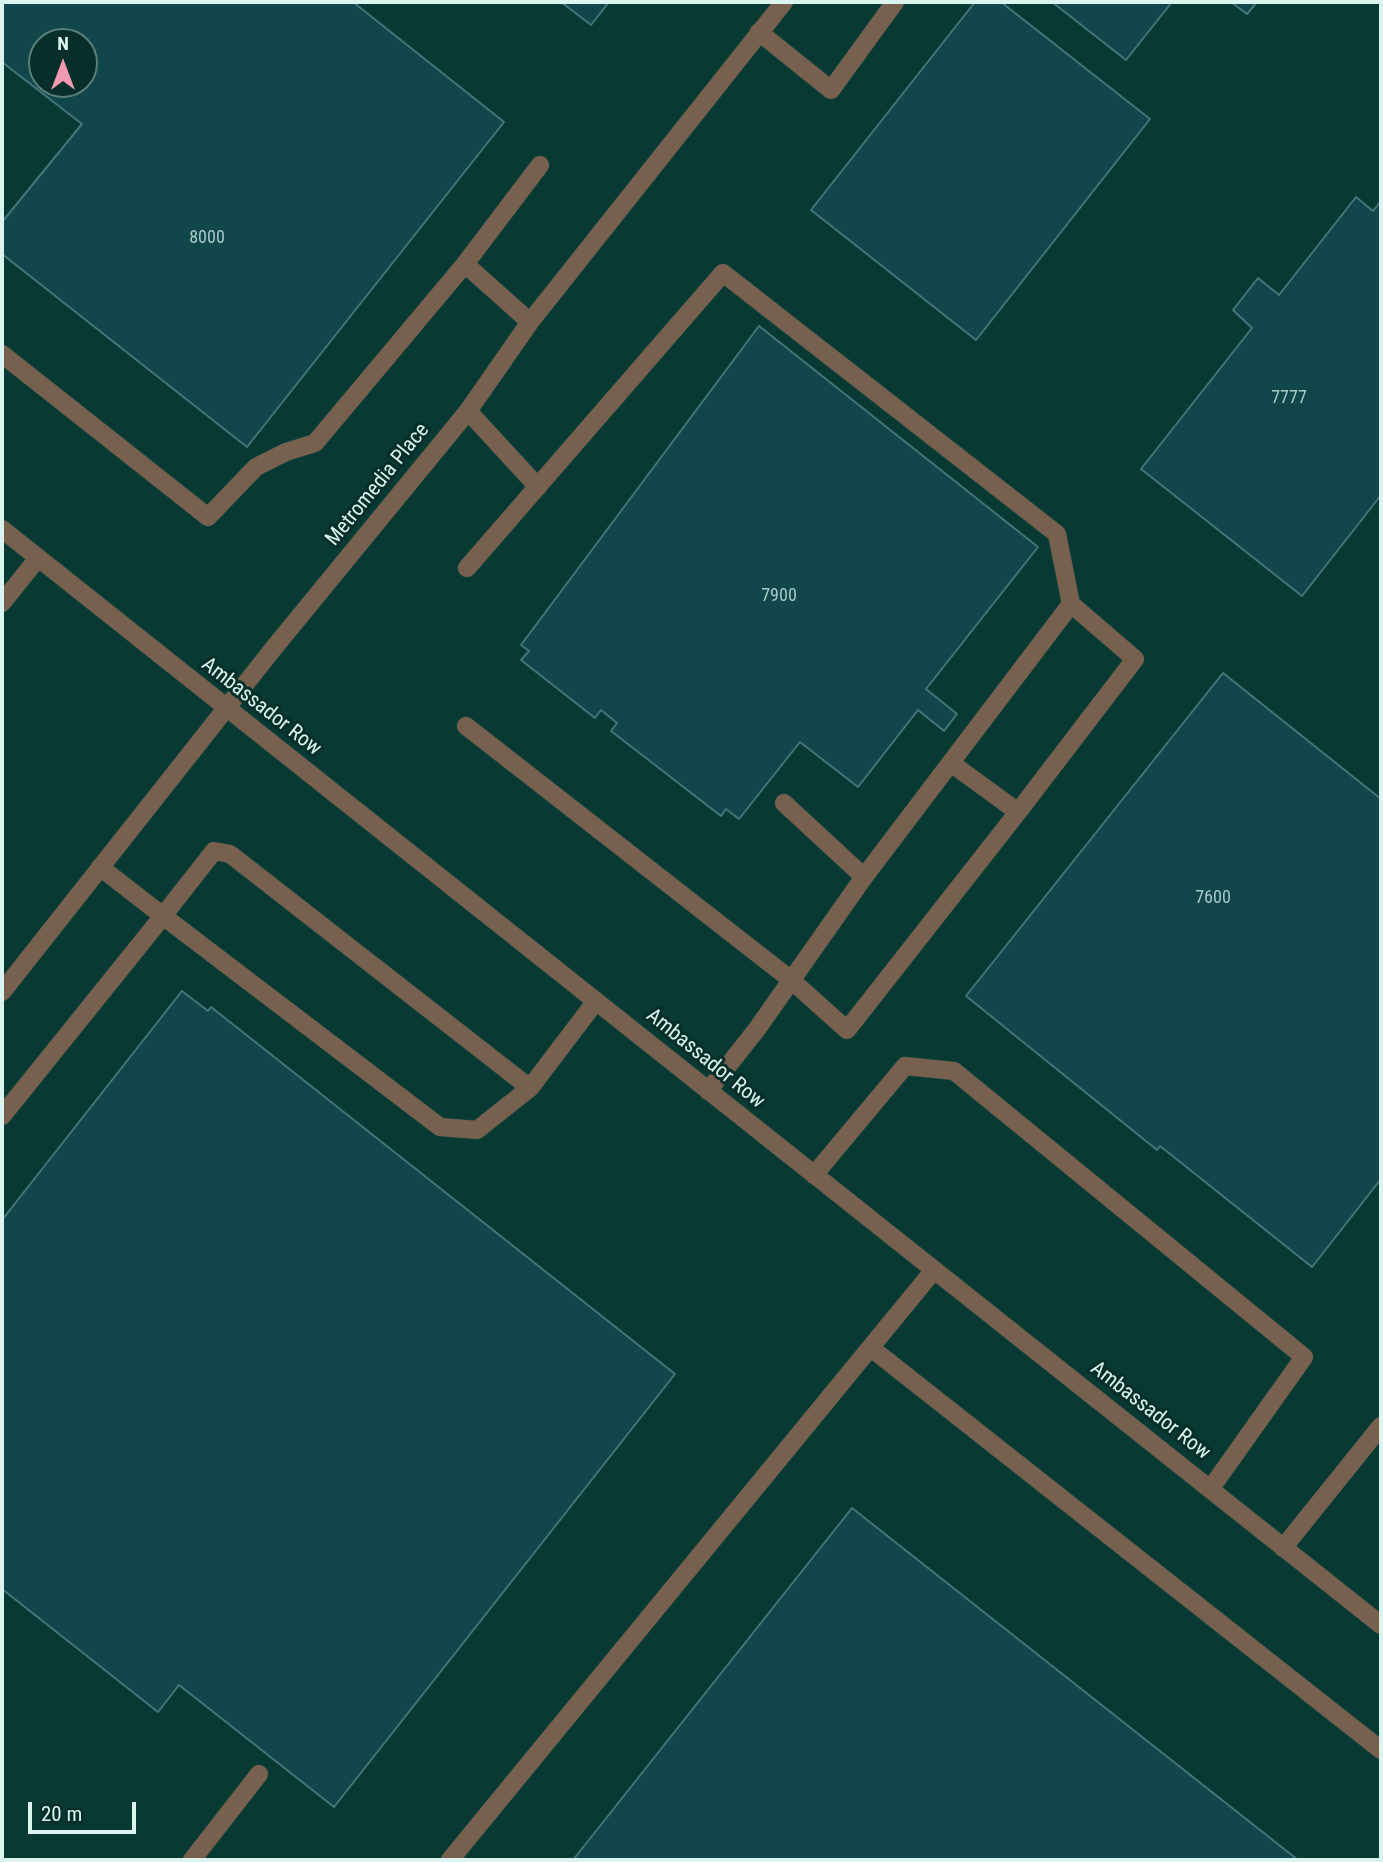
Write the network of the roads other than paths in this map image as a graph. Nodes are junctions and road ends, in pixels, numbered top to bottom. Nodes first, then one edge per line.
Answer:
1 (784, 2) edge
2 (895, 2) edge
3 (760, 32) junction
4 (540, 165) dead end
5 (465, 264) junction
6 (530, 322) junction
7 (2, 354) edge
8 (468, 411) junction
9 (538, 487) junction
10 (2, 529) edge
11 (38, 558) junction
12 (467, 568) dead end
13 (2, 603) edge
14 (1071, 604) junction
15 (226, 709) junction
16 (466, 726) dead end
17 (950, 763) junction
18 (784, 803) dead end
19 (1018, 812) junction
20 (100, 867) junction
21 (864, 877) junction
22 (163, 916) junction
23 (790, 979) junction
24 (2, 992) edge
25 (596, 1001) junction
26 (530, 1088) junction
27 (708, 1091) junction
28 (2, 1116) edge
29 (814, 1175) junction
30 (934, 1270) junction
31 (871, 1348) junction
32 (1381, 1426) edge
33 (1210, 1488) junction
34 (1283, 1548) junction
35 (1381, 1625) edge
36 (1381, 1750) edge
37 (259, 1774) dead end
38 (192, 1860) edge
39 (450, 1860) edge

1 - 3 street, Metromedia Place
2 - 3 street
3 - 6 street, Metromedia Place
4 - 5 street
5 - 6 street
5 - 7 street
6 - 8 street, Metromedia Place
8 - 9 street
8 - 15 street, Metromedia Place
9 - 12 street
9 - 14 street
10 - 11 street, Ambassador Row
11 - 13 street
11 - 15 street, Ambassador Row
14 - 17 street
14 - 19 street
15 - 20 street, Metromedia Place
15 - 25 street, Ambassador Row
16 - 23 street
17 - 19 street
17 - 21 street
18 - 21 street
19 - 23 street
20 - 22 street
20 - 24 street, Metromedia Place
21 - 23 street
22 - 26 street
22 - 26 street
22 - 28 street
23 - 27 street
25 - 26 street
25 - 27 street, Ambassador Row
27 - 29 street, Ambassador Row
29 - 30 street, Ambassador Row
29 - 33 street
30 - 31 street
30 - 33 street, Ambassador Row
31 - 36 street
31 - 39 street
32 - 34 street
33 - 34 street, Ambassador Row
34 - 35 street, Ambassador Row
37 - 38 street

